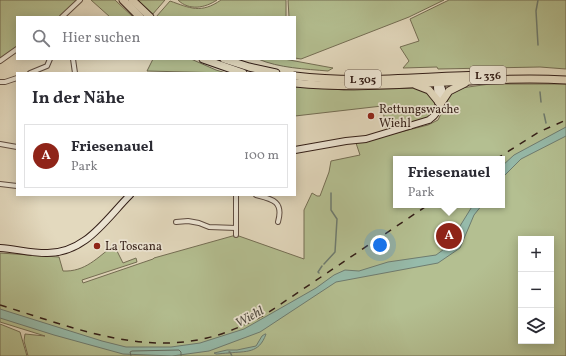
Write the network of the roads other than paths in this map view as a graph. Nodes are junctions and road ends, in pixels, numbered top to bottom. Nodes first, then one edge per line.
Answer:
1 (80, 0) edge
2 (123, 0) edge
3 (132, 0) edge
4 (63, 16) edge
5 (139, 16) edge
6 (149, 16) edge
7 (16, 50) edge
8 (50, 60) edge
9 (73, 60) edge
10 (207, 60) edge
11 (227, 60) edge
12 (0, 61) edge
13 (32, 72) edge
14 (75, 72) edge
15 (240, 72) edge
16 (272, 72) edge
17 (449, 75) junction
18 (296, 76) edge
19 (431, 76) junction
20 (566, 76) edge
21 (16, 78) edge
22 (474, 80) junction
23 (566, 80) edge
24 (0, 82) edge
25 (439, 82) junction
26 (296, 83) edge
27 (408, 84) junction
28 (439, 102) junction
29 (0, 144) edge
30 (16, 147) edge
31 (296, 150) edge
32 (0, 184) edge
33 (16, 186) edge
34 (129, 196) edge
35 (236, 196) edge
36 (260, 196) edge
37 (176, 222) dead end
38 (278, 222) dead end
39 (236, 228) junction
40 (236, 235) dead end
41 (0, 248) edge

1 - 4 street
2 - 5 main road
3 - 6 main road
7 - 12 street
8 - 13 street
9 - 14 street
10 - 15 main road
11 - 16 main road
17 - 19 main road, L 305
17 - 20 main road, L 336
17 - 25 main road
18 - 19 main road, L 305
19 - 25 main road
21 - 24 street
22 - 23 main road, L 336
22 - 25 main road, L 336
22 - 28 main road, L 336
25 - 27 main road, L 305
25 - 28 main road, L 336
26 - 27 main road, L 305
27 - 28 main road, L 305
28 - 31 main road, L 336
29 - 30 street
32 - 33 street
34 - 41 main road
35 - 39 street
36 - 38 street
37 - 39 street
39 - 40 street

